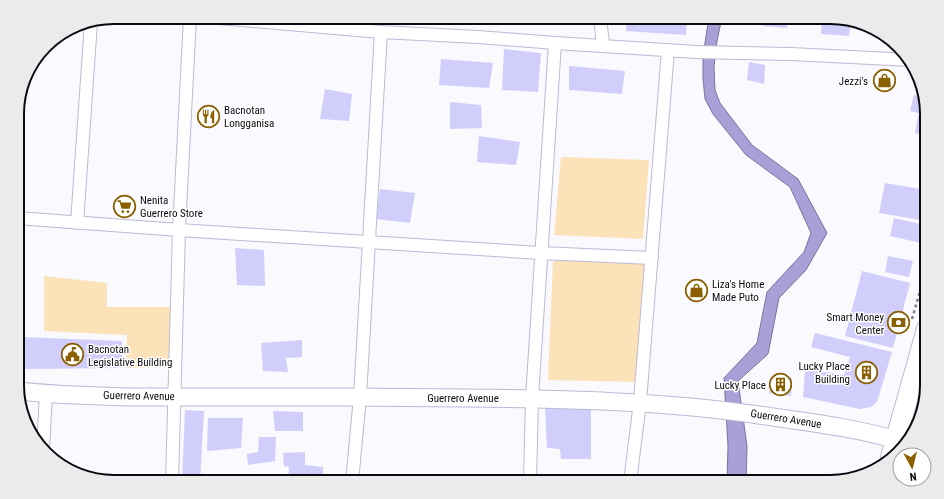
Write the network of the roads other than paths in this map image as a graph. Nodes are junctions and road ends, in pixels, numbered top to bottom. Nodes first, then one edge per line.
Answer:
1 (190, 24) edge
2 (289, 24) edge
3 (601, 24) edge
4 (91, 27) edge
5 (381, 32) junction
6 (555, 43) junction
7 (603, 45) junction
8 (668, 50) junction
9 (901, 60) edge
10 (24, 219) edge
11 (77, 223) junction
12 (179, 230) junction
13 (370, 242) junction
14 (541, 253) junction
15 (652, 258) junction
16 (920, 356) edge
17 (25, 392) edge
18 (46, 394) junction
19 (175, 397) junction
20 (360, 397) junction
21 (532, 398) junction
22 (640, 402) junction
23 (43, 441) edge
24 (897, 445) edge
25 (897, 446) edge
26 (172, 475) edge
27 (353, 475) edge
28 (530, 475) edge
29 (631, 475) edge

1 - 12 street
2 - 5 street
3 - 7 street
4 - 11 street
5 - 6 street
5 - 13 street
6 - 7 street
6 - 14 street
7 - 8 street
8 - 9 street
8 - 15 street
10 - 11 street
11 - 12 street
12 - 13 street
12 - 19 street
13 - 14 street
13 - 20 street
14 - 15 street
14 - 21 street
15 - 22 street
16 - 24 highway
17 - 18 main road, Guerrero Avenue
18 - 19 main road, Guerrero Avenue
18 - 23 street
19 - 20 main road, Guerrero Avenue
19 - 26 street
20 - 21 main road, Guerrero Avenue
20 - 27 street
21 - 22 main road, Guerrero Avenue
21 - 28 street
22 - 25 main road, Guerrero Avenue
22 - 29 street

